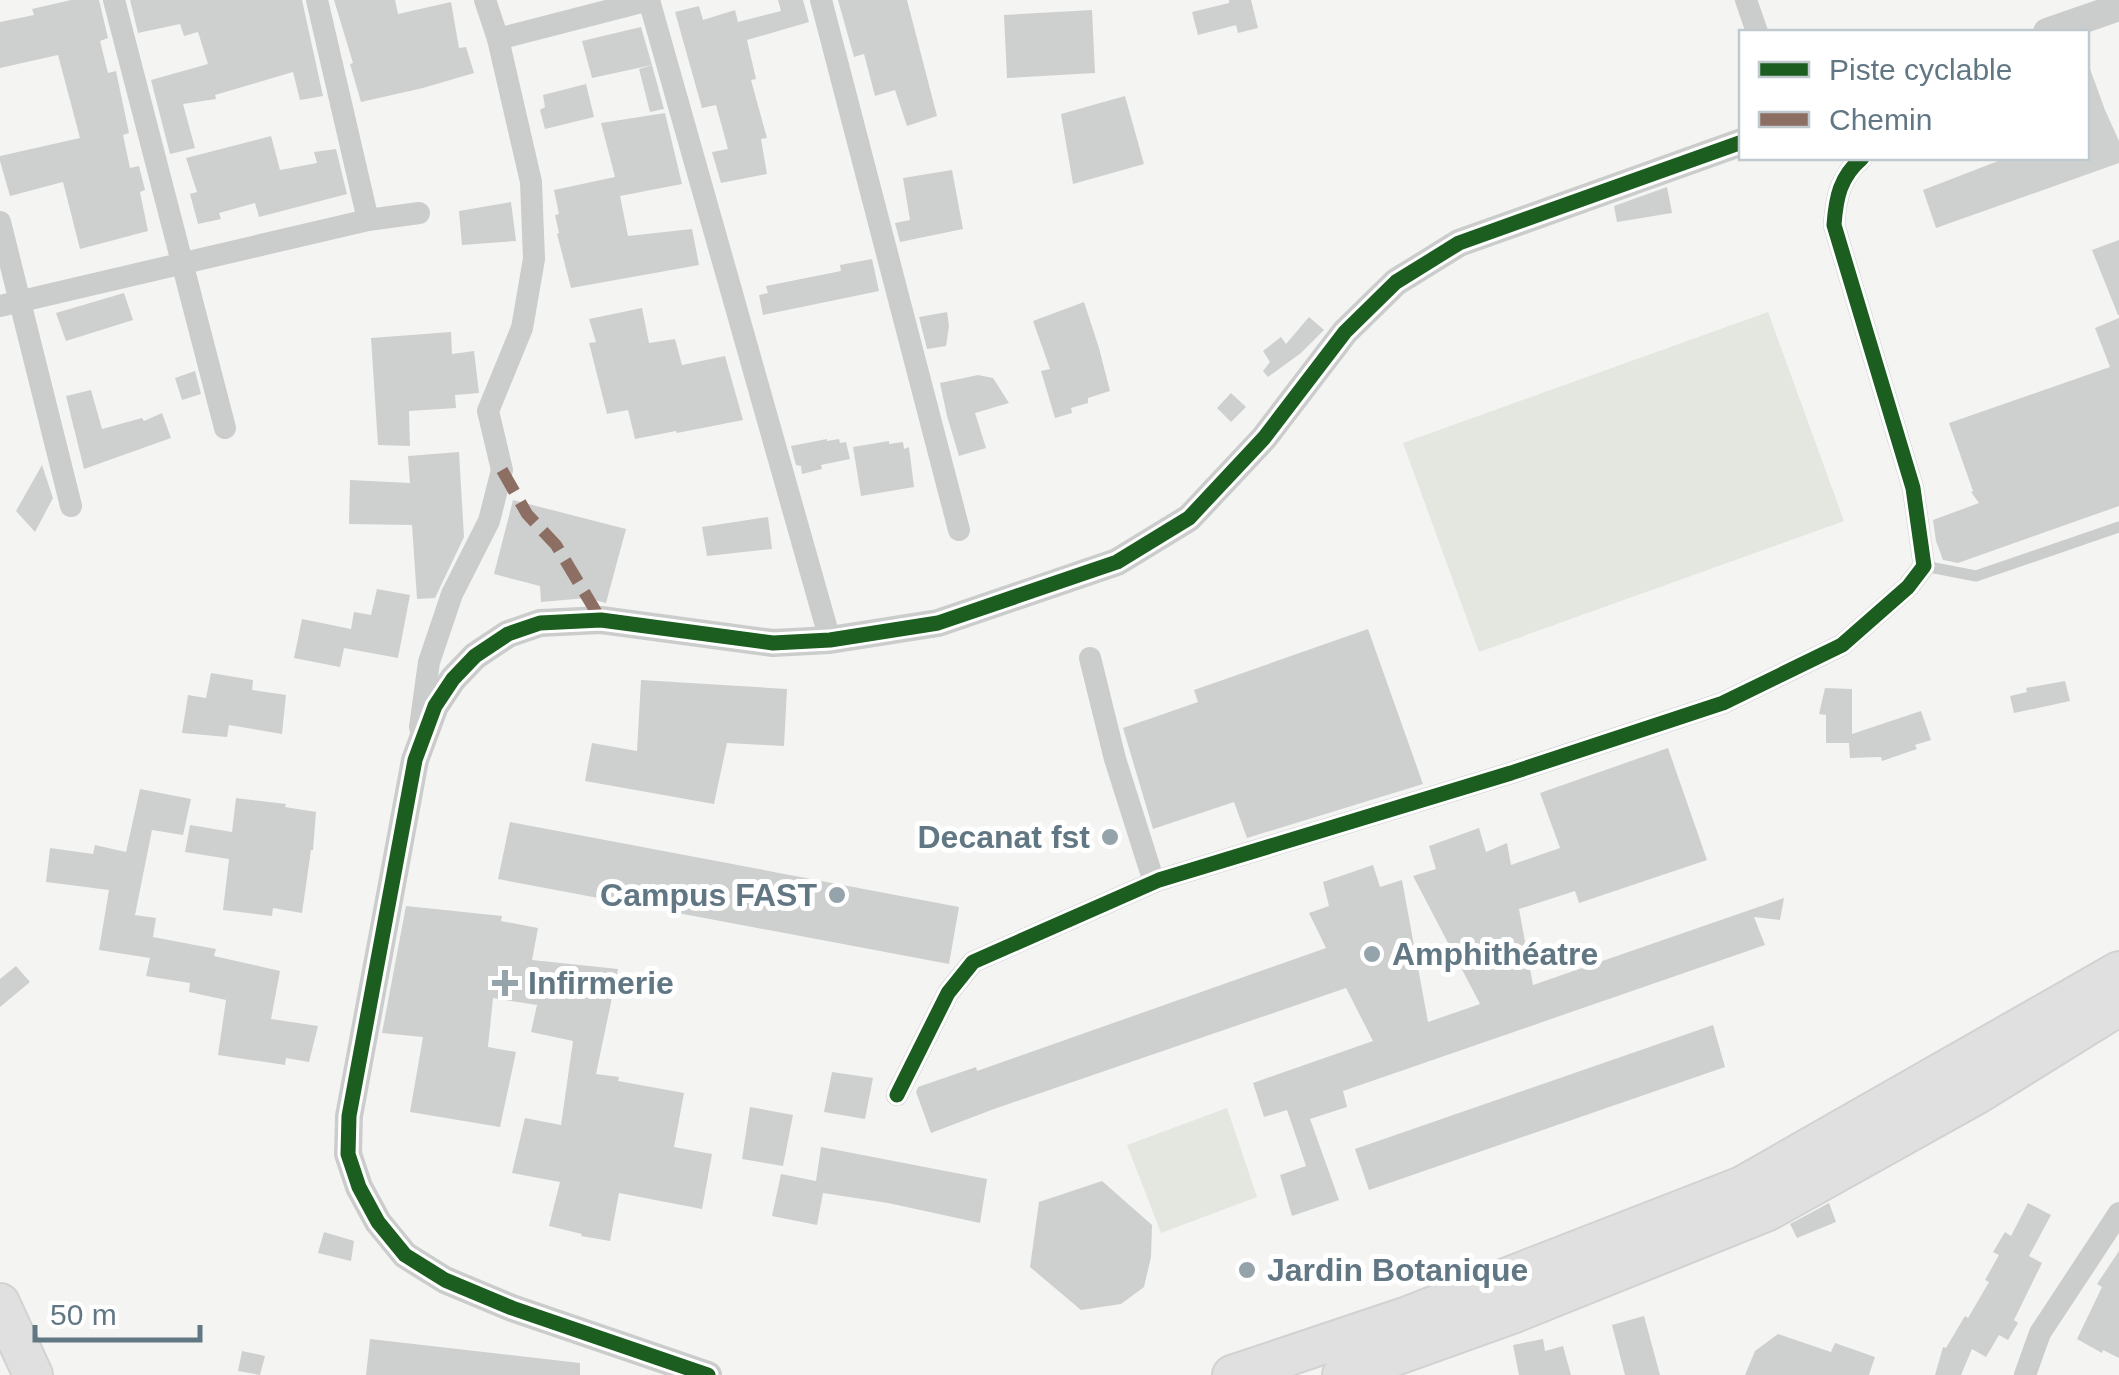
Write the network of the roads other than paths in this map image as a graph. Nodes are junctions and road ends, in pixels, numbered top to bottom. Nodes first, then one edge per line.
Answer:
1 (114, 0) edge
2 (317, 0) edge
3 (484, 0) edge
4 (649, 0) edge
5 (822, 0) edge
6 (1746, 0) edge
7 (2119, 8) edge
8 (1756, 30) edge
9 (2053, 30) edge
10 (498, 39) junction
11 (1739, 143) edge
12 (1860, 160) edge
13 (419, 213) dead end
14 (368, 220) junction
15 (0, 222) edge
16 (182, 263) junction
17 (10, 304) edge
18 (226, 428) dead end
19 (71, 506) dead end
20 (2119, 527) edge
21 (959, 530) dead end
22 (1924, 566) junction
23 (830, 640) junction
24 (1090, 658) dead end
25 (415, 760) junction
26 (1154, 882) junction
27 (2119, 971) edge
28 (2119, 1006) edge
29 (897, 1095) dead end
30 (2119, 1214) edge
31 (0, 1303) edge
32 (0, 1367) edge
33 (21, 1375) edge
34 (34, 1375) edge
35 (708, 1375) edge
36 (1232, 1375) edge
37 (1342, 1375) edge
38 (2025, 1375) edge

1 - 16 street
2 - 14 street
3 - 10 street
4 - 10 street
4 - 23 street
5 - 21 street
6 - 8 street
7 - 9 street
10 - 25 street
11 - 23 street
12 - 22 street
13 - 14 street
14 - 16 street
15 - 17 street
16 - 17 street
16 - 18 street
17 - 19 street
20 - 22 lane
22 - 26 street
23 - 25 street
24 - 26 street
25 - 35 street
26 - 29 street
27 - 36 highway
28 - 37 highway
30 - 38 street
31 - 34 highway
32 - 33 highway

